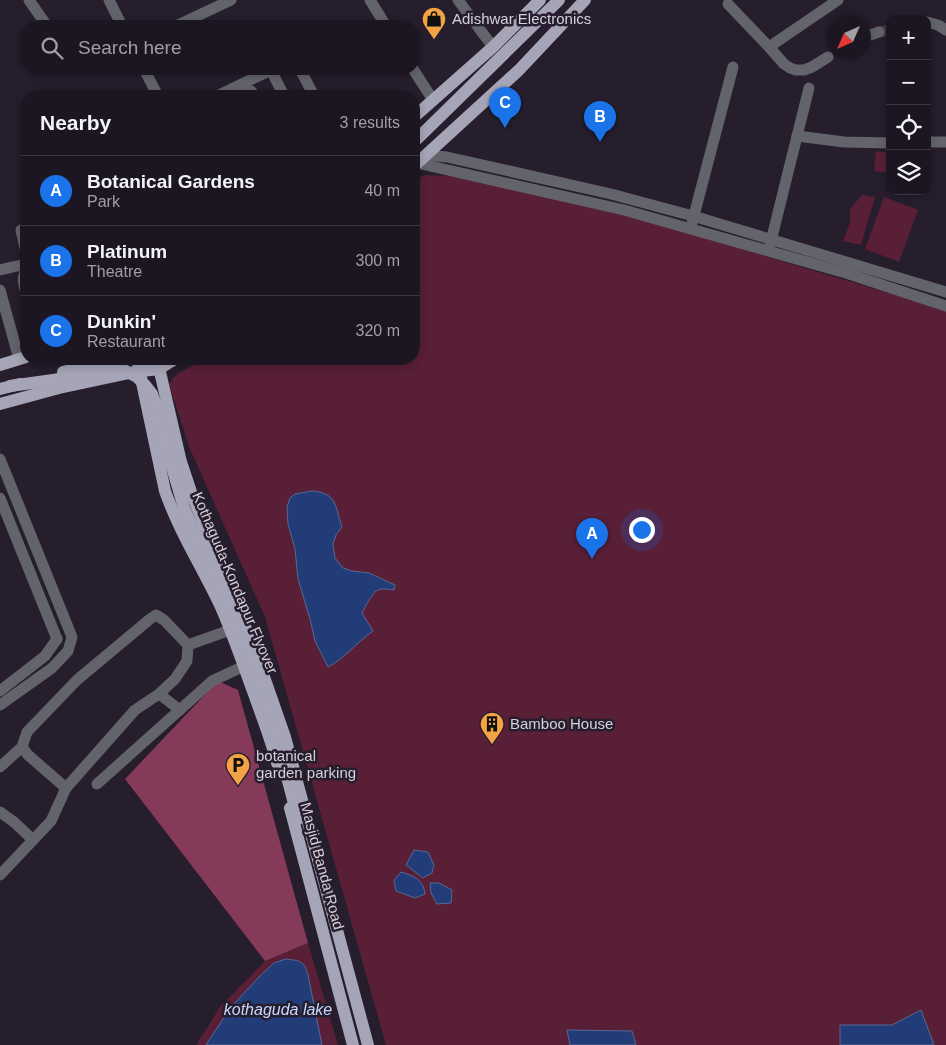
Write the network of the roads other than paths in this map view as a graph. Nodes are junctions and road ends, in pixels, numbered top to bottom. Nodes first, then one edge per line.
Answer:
1 (29, 0) edge
2 (108, 0) edge
3 (370, 0) edge
4 (458, 0) edge
5 (540, 0) edge
6 (559, 0) edge
7 (585, 0) edge
8 (838, 0) edge
9 (228, 1) edge
10 (729, 2) edge
11 (43, 20) edge
12 (119, 20) edge
13 (188, 20) edge
14 (382, 20) edge
15 (931, 23) edge
16 (946, 30) edge
17 (879, 32) tunnel mouth
18 (871, 35) edge
19 (768, 46) junction
20 (493, 47) junction
21 (826, 58) edge
22 (733, 67) dead end
23 (147, 75) edge
24 (269, 75) edge
25 (272, 75) edge
26 (303, 75) edge
27 (417, 75) edge
28 (809, 88) dead end
29 (155, 90) edge
30 (253, 90) edge
31 (281, 90) edge
32 (311, 90) edge
33 (433, 100) junction
34 (420, 112) edge
35 (420, 136) edge
36 (797, 136) junction
37 (931, 142) edge
38 (946, 142) edge
39 (886, 143) edge
40 (420, 160) edge
41 (420, 161) edge
42 (420, 161) edge
43 (693, 216) junction
44 (690, 229) junction
45 (772, 239) junction
46 (768, 251) junction
47 (20, 265) edge
48 (0, 270) edge
49 (945, 288) edge
50 (0, 290) edge
51 (943, 305) edge
52 (20, 352) edge
53 (20, 359) edge
54 (0, 365) edge
55 (89, 365) edge
56 (138, 365) edge
57 (158, 365) edge
58 (5, 388) edge
59 (0, 404) edge
60 (0, 459) edge
61 (0, 498) edge
62 (230, 630) junction
63 (72, 637) junction
64 (57, 639) junction
65 (188, 645) junction
66 (244, 666) junction
67 (0, 691) edge
68 (160, 694) junction
69 (0, 705) edge
70 (180, 710) junction
71 (22, 747) junction
72 (0, 767) edge
73 (97, 784) dead end
74 (66, 788) junction
75 (0, 812) edge
76 (33, 840) junction
77 (300, 846) junction
78 (0, 874) edge
79 (353, 1045) edge
80 (368, 1045) edge

1 - 11 street
2 - 12 street
3 - 14 street
4 - 20 street
5 - 20 main road
6 - 35 main road
7 - 40 main road
8 - 19 street
9 - 13 street
10 - 19 street
15 - 16 street
17 - 18 street
19 - 21 street
20 - 33 main road
22 - 43 street
23 - 29 street
24 - 30 street
25 - 31 street
26 - 32 street
27 - 33 street
28 - 36 street
33 - 34 main road
36 - 39 street
36 - 45 street
37 - 38 street
41 - 43 street
42 - 44 street
43 - 44 street
43 - 45 street
44 - 46 street
45 - 46 street
45 - 49 street
46 - 51 street
47 - 48 street
49 - 51 street
50 - 52 street
53 - 54 main road
55 - 58 main road, Kothaguda-Kondapur Flyover, bridge
56 - 59 main road
56 - 62 main road, Masjid Banda Road
57 - 80 main road, Masjid Banda Road
58 - 77 main road, Kothaguda-Kondapur Flyover, bridge
60 - 63 street
61 - 64 street
62 - 65 street
62 - 66 main road, Masjid Banda Road
63 - 64 street
63 - 69 street
64 - 67 street
65 - 68 street
65 - 71 street
66 - 70 street
66 - 77 main road, Masjid Banda Road
68 - 70 street
68 - 74 street
70 - 73 street
71 - 72 street
71 - 74 street
74 - 76 street
75 - 76 street
76 - 78 street
77 - 79 main road, Masjid Banda Road

